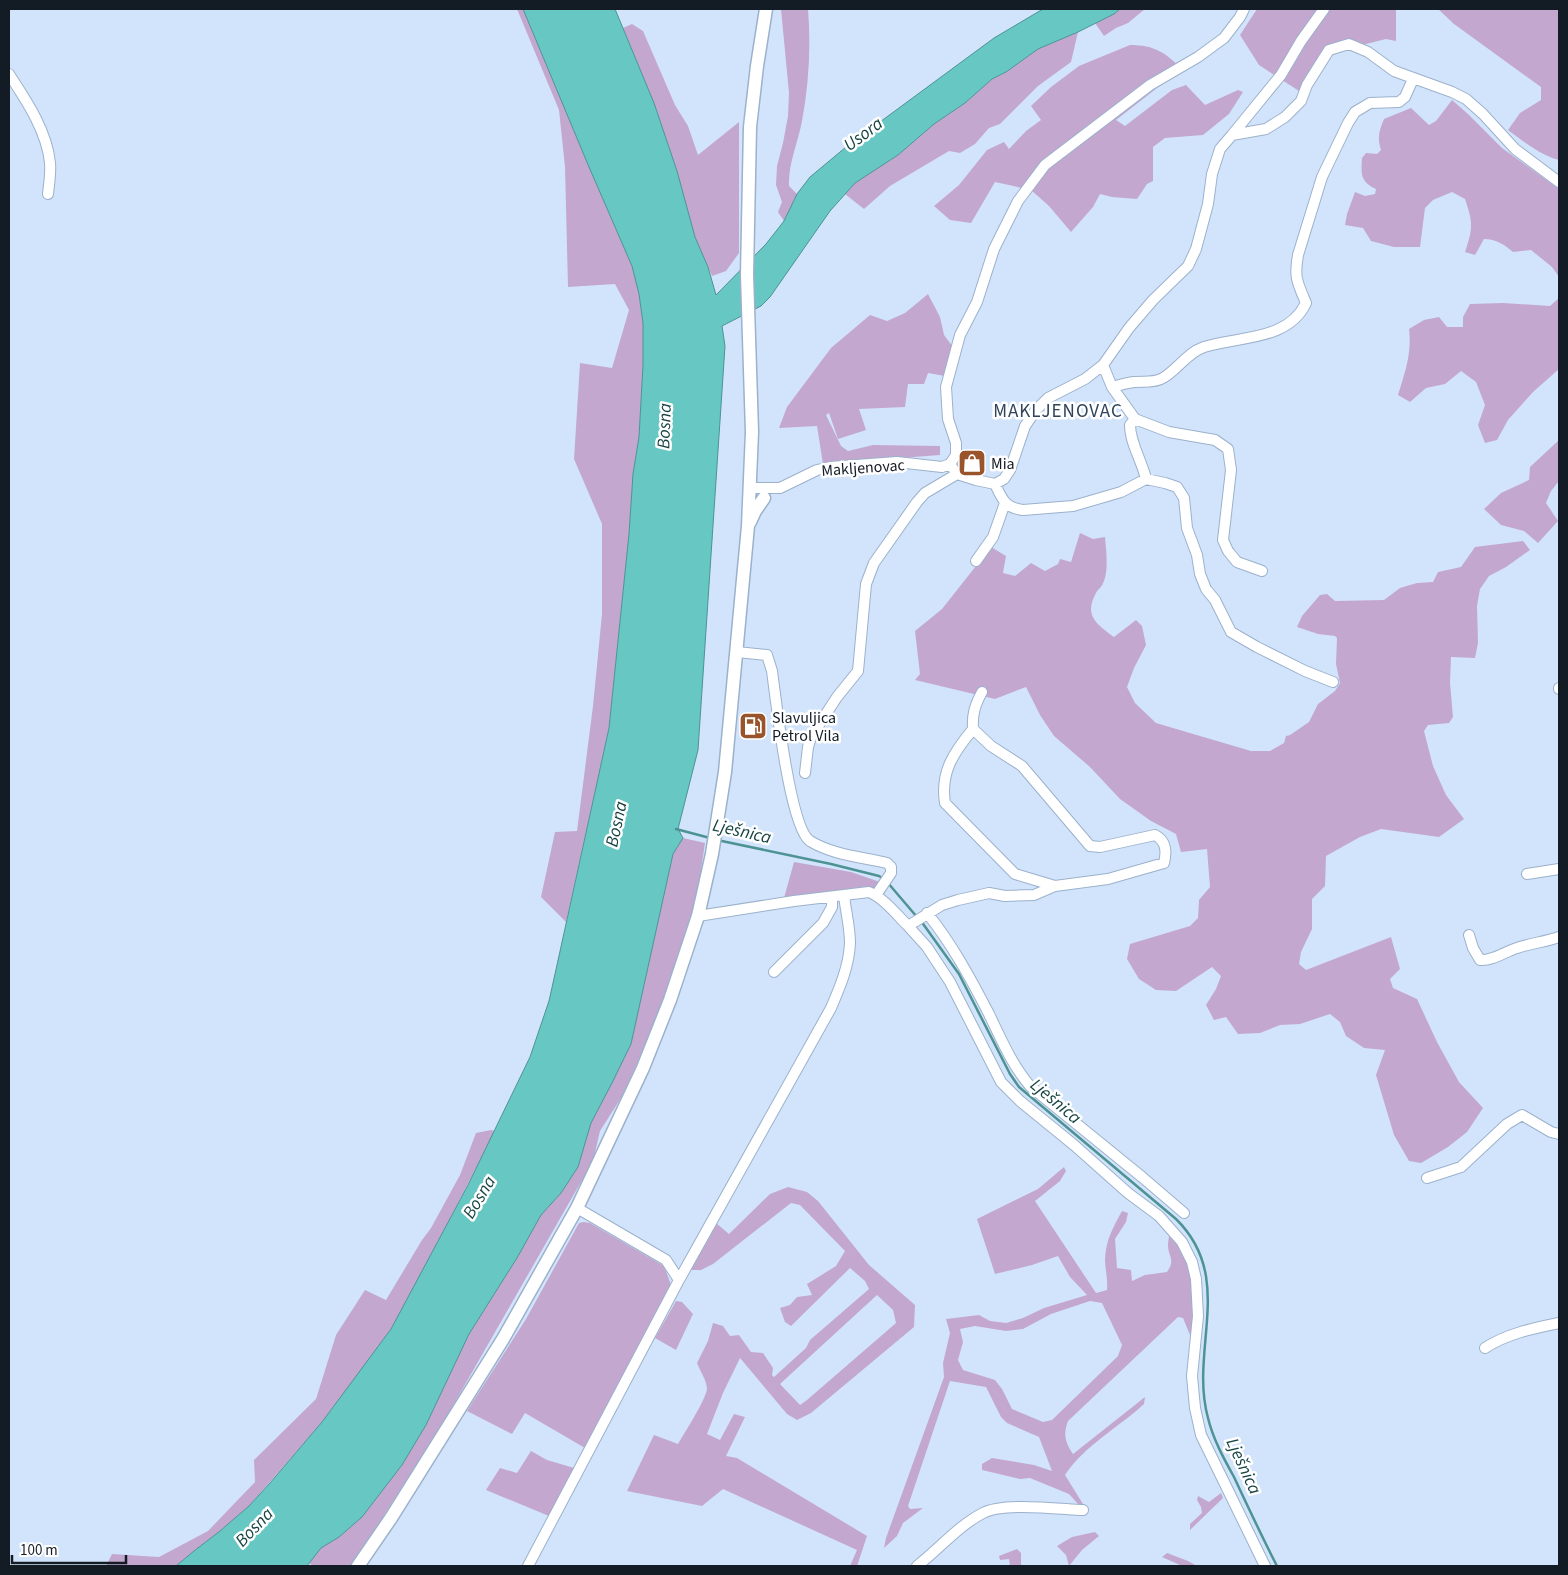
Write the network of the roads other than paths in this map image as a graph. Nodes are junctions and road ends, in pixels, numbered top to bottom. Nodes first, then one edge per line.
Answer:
1 (766, 9) edge
2 (1244, 9) edge
3 (1324, 9) edge
4 (9, 74) edge
5 (1413, 79) junction
6 (1232, 134) junction
7 (1559, 182) edge
8 (48, 194) dead end
9 (1103, 365) junction
10 (1112, 387) junction
11 (1136, 419) junction
12 (950, 464) junction
13 (957, 474) junction
14 (1146, 479) junction
15 (995, 484) junction
16 (780, 488) junction
17 (750, 490) junction
18 (764, 498) junction
19 (1005, 503) junction
20 (748, 526) junction
21 (976, 561) dead end
22 (1262, 571) dead end
23 (736, 652) junction
24 (1333, 682) dead end
25 (982, 692) dead end
26 (973, 729) junction
27 (805, 773) dead end
28 (1559, 869) edge
29 (1527, 874) dead end
30 (1055, 886) junction
31 (879, 891) junction
32 (844, 896) junction
33 (832, 897) junction
34 (926, 914) junction
35 (698, 916) junction
36 (911, 924) junction
37 (1469, 935) dead end
38 (1559, 937) edge
39 (774, 972) dead end
40 (1559, 1134) edge
41 (1428, 1178) dead end
42 (577, 1208) junction
43 (1184, 1213) dead end
44 (679, 1280) junction
45 (1559, 1323) edge
46 (1485, 1348) dead end
47 (1083, 1510) dead end
48 (358, 1566) edge
49 (528, 1566) edge
50 (917, 1566) edge
51 (1265, 1566) edge

1 - 17 main road
2 - 12 street
3 - 6 street
4 - 8 street
5 - 6 street
5 - 7 street
5 - 10 street
6 - 9 street
9 - 10 street
9 - 15 street
10 - 11 street
11 - 14 street
11 - 22 street
12 - 13 street
12 - 16 street, Makljenovac
13 - 15 street
13 - 27 street
14 - 19 street
14 - 24 street
15 - 19 street
16 - 17 street, Makljenovac
16 - 18 street
17 - 18 street
17 - 20 main road
18 - 20 main road
19 - 21 street
20 - 23 main road
23 - 31 street
23 - 35 main road
25 - 26 street
26 - 30 street
26 - 30 street
28 - 29 street
30 - 34 street
31 - 32 street
31 - 36 street
32 - 33 street
32 - 44 street
33 - 35 street
33 - 39 street
34 - 36 street
34 - 43 street
35 - 42 main road
36 - 51 street
37 - 38 street
40 - 41 street
42 - 44 street
42 - 48 main road
44 - 49 street
45 - 46 street
47 - 50 street

